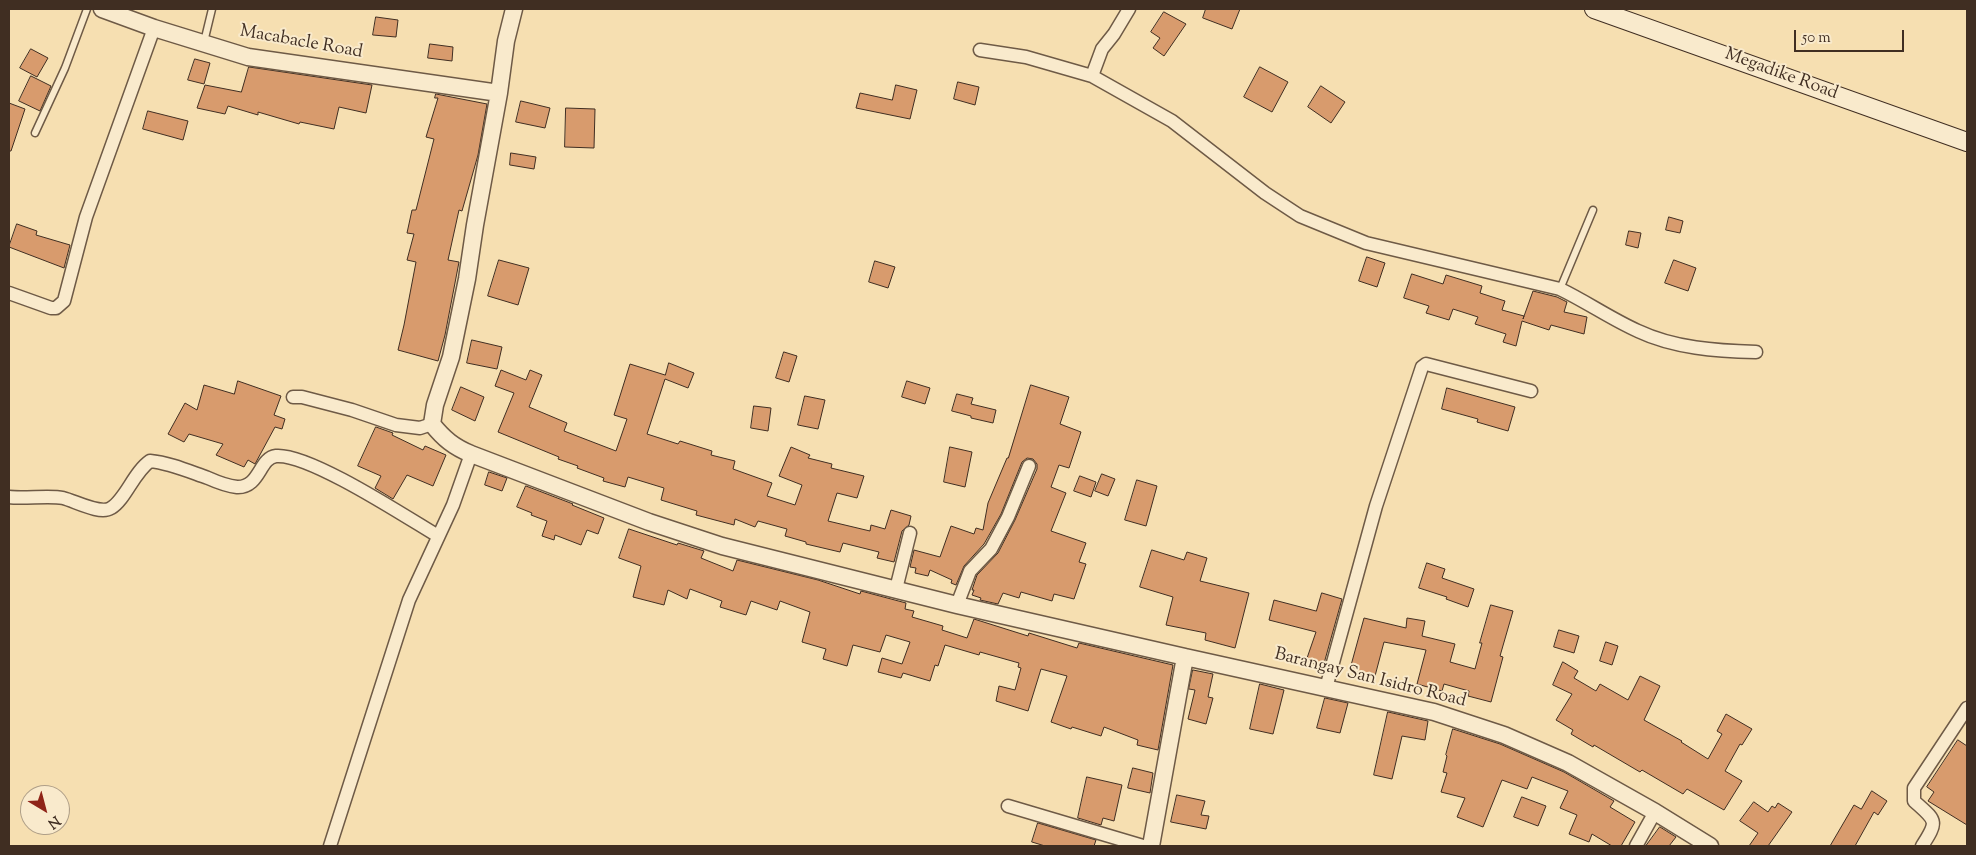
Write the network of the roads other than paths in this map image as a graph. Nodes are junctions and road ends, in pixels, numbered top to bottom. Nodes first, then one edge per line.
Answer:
1 (87, 9) edge
2 (102, 9) edge
3 (212, 9) edge
4 (514, 9) edge
5 (1128, 9) edge
6 (1594, 9) edge
7 (154, 28) junction
8 (204, 43) junction
9 (980, 50) dead end
10 (1092, 76) junction
11 (499, 93) junction
12 (35, 133) dead end
13 (1967, 142) edge
14 (1593, 210) dead end
15 (1560, 289) junction
16 (9, 293) edge
17 (1756, 352) dead end
18 (1531, 391) dead end
19 (293, 397) dead end
20 (432, 424) junction
21 (472, 454) junction
22 (1030, 466) dead end
23 (9, 497) edge
24 (910, 533) dead end
25 (438, 536) junction
26 (896, 588) junction
27 (957, 605) junction
28 (1185, 657) junction
29 (1326, 688) junction
30 (1967, 708) edge
31 (1008, 806) dead end
32 (1655, 812) junction
33 (330, 846) edge
34 (1143, 846) edge
35 (1151, 846) edge
36 (1636, 846) edge
37 (1710, 846) edge
38 (1922, 846) edge

1 - 12 lane
2 - 7 street, Macabacle Road
3 - 8 lane
4 - 11 street
5 - 10 street
6 - 13 main road, Megadike Road
7 - 8 street, Macabacle Road
7 - 16 street
8 - 11 street, Macabacle Road
9 - 10 street
10 - 15 street
11 - 20 street
14 - 15 lane
15 - 17 street
18 - 29 street
19 - 20 street
20 - 21 street, Barangay San Isidro Road
21 - 25 street
21 - 26 street, Barangay San Isidro Road
22 - 27 street
23 - 25 street
24 - 26 street
25 - 33 street
26 - 27 street, Barangay San Isidro Road
27 - 28 street, Barangay San Isidro Road
28 - 29 street, Barangay San Isidro Road
28 - 35 street
29 - 32 street, Barangay San Isidro Road
30 - 38 street
31 - 34 street
32 - 36 street
32 - 37 street, Barangay San Isidro Road

